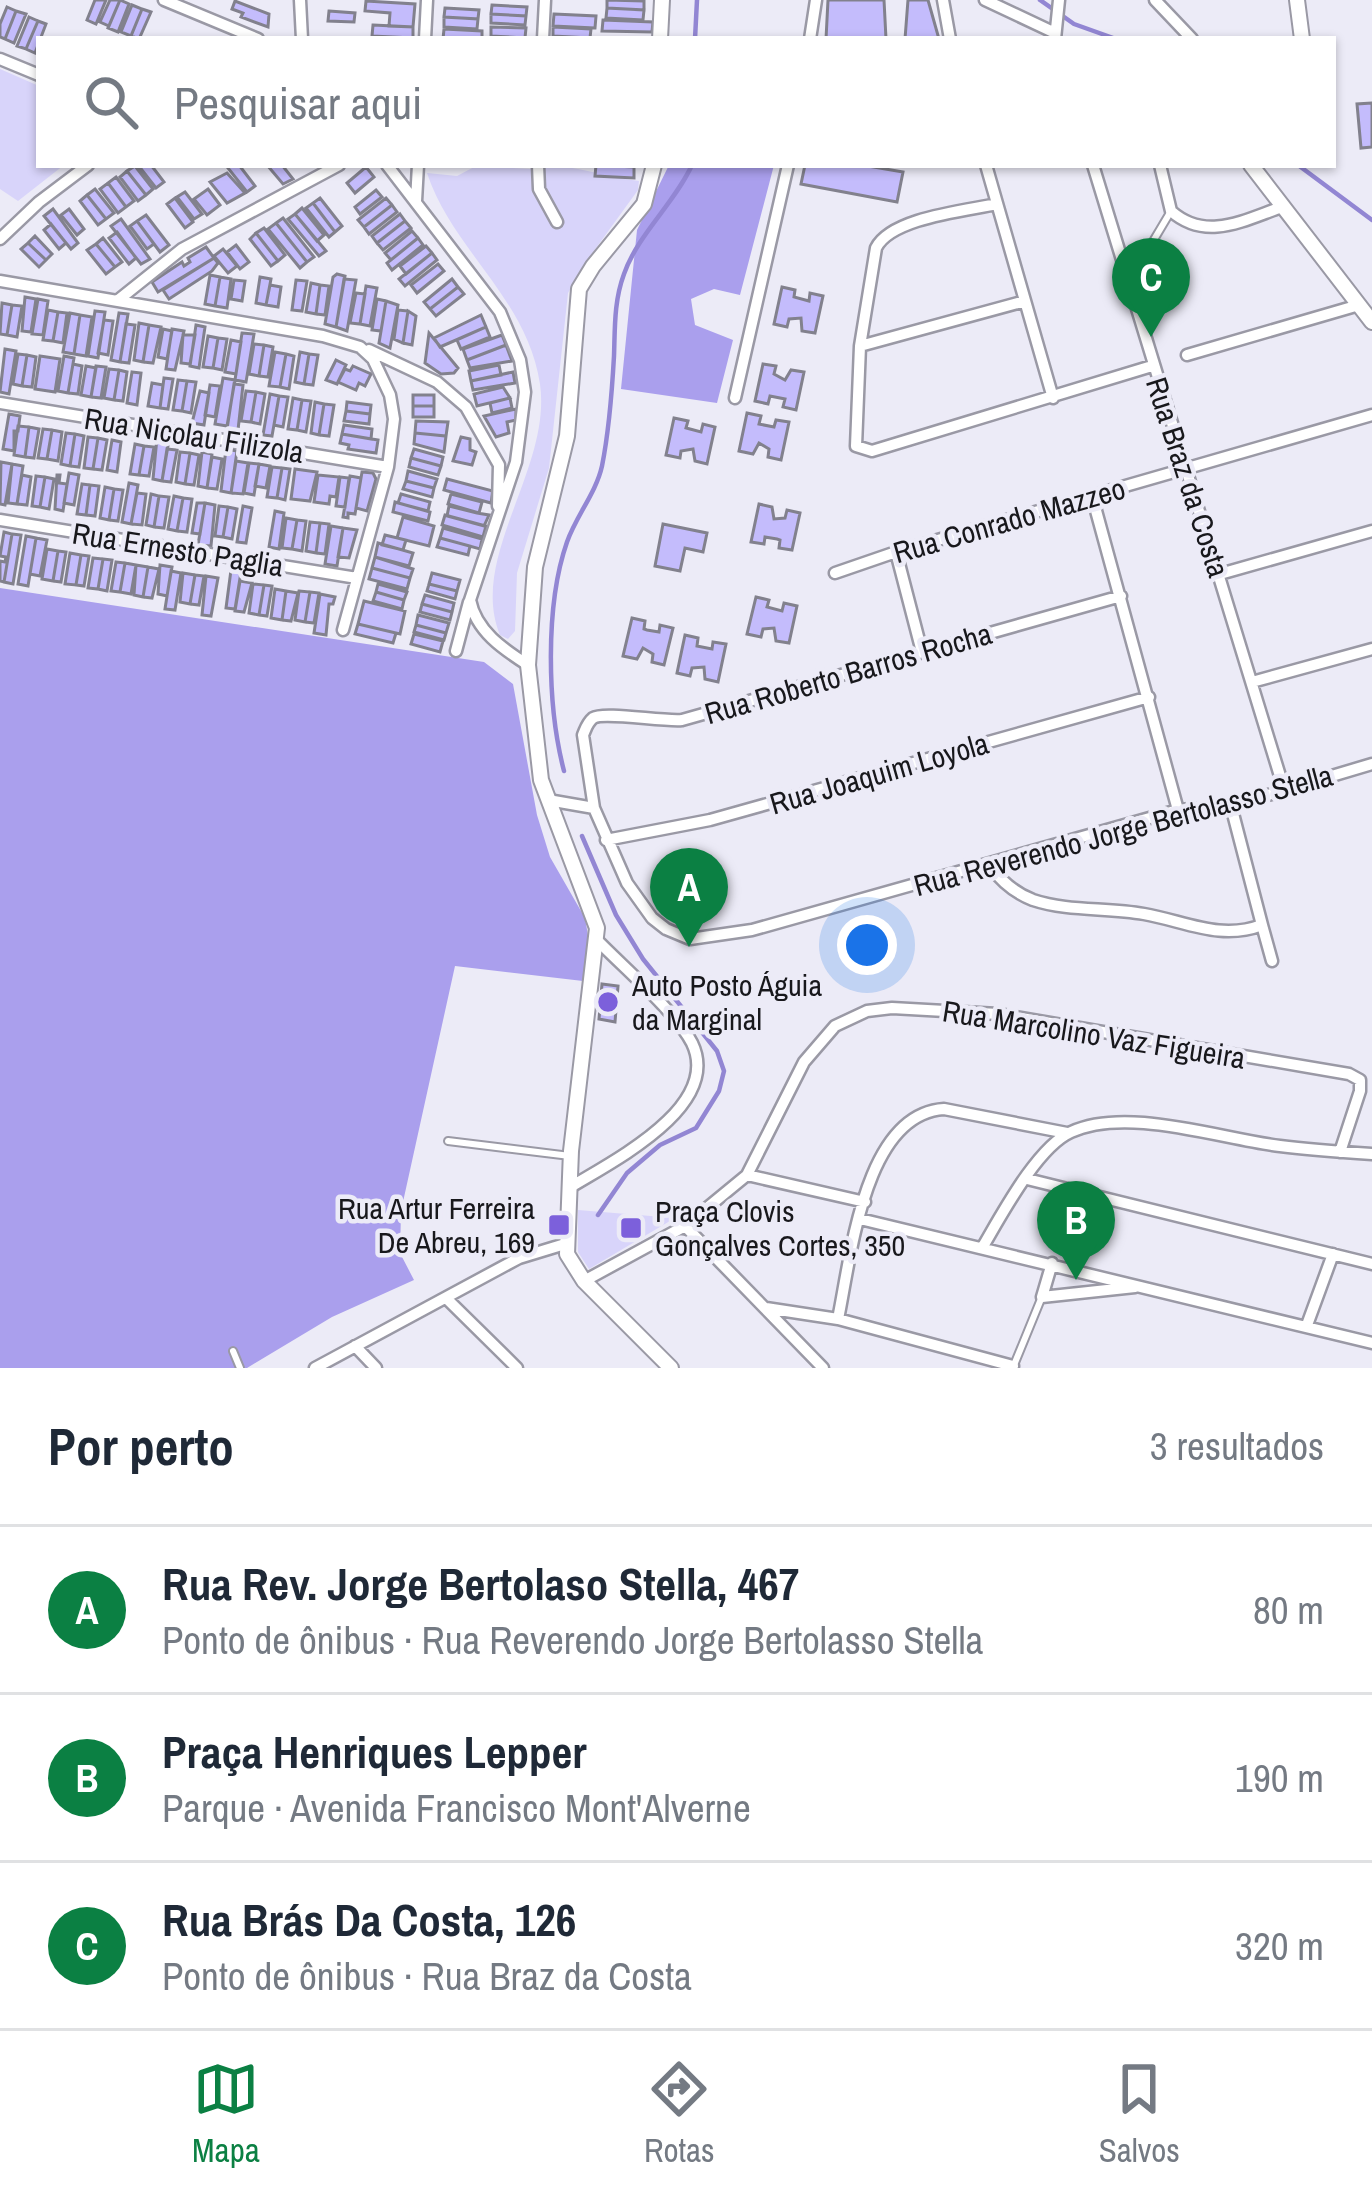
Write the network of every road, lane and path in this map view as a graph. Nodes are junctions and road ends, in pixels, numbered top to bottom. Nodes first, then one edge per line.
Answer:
1 (164, 0) edge
2 (300, 0) edge
3 (427, 0) edge
4 (545, 0) edge
5 (662, 0) edge
6 (816, 0) edge
7 (943, 0) edge
8 (985, 0) edge
9 (1155, 0) edge
10 (1298, 0) edge
11 (1059, 2) edge
12 (251, 36) edge
13 (298, 36) edge
14 (425, 36) edge
15 (543, 36) edge
16 (660, 36) edge
17 (810, 36) edge
18 (949, 36) edge
19 (1054, 36) edge
20 (1189, 36) edge
21 (1302, 36) edge
22 (0, 59) edge
23 (36, 74) edge
24 (84, 168) edge
25 (332, 168) edge
26 (389, 168) edge
27 (418, 168) edge
28 (538, 168) edge
29 (653, 168) edge
30 (787, 168) edge
31 (987, 168) edge
32 (1094, 168) edge
33 (1161, 168) edge
34 (1253, 168) edge
35 (416, 201) junction
36 (997, 203) junction
37 (1282, 207) junction
38 (1171, 211) junction
39 (557, 222) dead end
40 (0, 239) edge
41 (0, 281) edge
42 (1128, 284) junction
43 (116, 301) junction
44 (1025, 301) junction
45 (1359, 305) junction
46 (1372, 322) edge
47 (360, 346) junction
48 (860, 346) junction
49 (1187, 356) dead end
50 (1152, 366) junction
51 (735, 398) dead end
52 (1053, 398) junction
53 (0, 403) edge
54 (1372, 415) edge
55 (388, 467) junction
56 (1186, 469) junction
57 (1092, 496) junction
58 (497, 515) junction
59 (0, 520) edge
60 (1372, 531) edge
61 (896, 552) junction
62 (835, 573) dead end
63 (1220, 574) junction
64 (357, 578) junction
65 (1120, 596) junction
66 (470, 600) junction
67 (343, 629) dead end
68 (1372, 649) edge
69 (456, 652) dead end
70 (922, 652) junction
71 (528, 664) junction
72 (1252, 682) junction
73 (1149, 697) junction
74 (583, 735) joint
75 (1372, 764) edge
76 (1284, 789) junction
77 (555, 802) junction
78 (1231, 806) junction
79 (589, 807) junction
80 (1178, 811) junction
81 (606, 840) junction
82 (990, 866) junction
83 (1262, 925) junction
84 (596, 939) junction
85 (1272, 961) dead end
86 (1067, 1133) junction
87 (448, 1141) dead end
88 (1340, 1152) junction
89 (1372, 1154) edge
90 (570, 1156) junction
91 (747, 1175) junction
92 (1027, 1179) junction
93 (569, 1188) junction
94 (865, 1202) junction
95 (860, 1220) junction
96 (685, 1226) junction
97 (566, 1244) junction
98 (982, 1248) junction
99 (1333, 1254) junction
100 (1052, 1263) junction
101 (1372, 1264) edge
102 (584, 1281) junction
103 (1151, 1287) junction
104 (1042, 1297) junction
105 (447, 1299) junction
106 (766, 1308) junction
107 (838, 1319) junction
108 (1307, 1325) junction
109 (1372, 1343) edge
110 (355, 1346) junction
111 (233, 1351) dead end
112 (1013, 1367) edge
113 (240, 1368) edge
114 (315, 1368) edge
115 (376, 1368) edge
116 (517, 1368) edge
117 (671, 1368) edge
118 (823, 1368) edge

1 - 12 street
2 - 13 street
3 - 14 street
4 - 15 street
5 - 16 street
6 - 17 street
7 - 18 street
8 - 19 street
9 - 20 street
10 - 21 street
11 - 19 street
22 - 23 street
24 - 40 street
25 - 43 street
26 - 35 street
27 - 35 street
28 - 39 street
29 - 71 street
30 - 51 street
31 - 36 street
32 - 42 street, Rua Braz da Costa
33 - 38 street
34 - 37 street
35 - 58 street
36 - 44 street
36 - 48 street
37 - 38 street
37 - 45 street
38 - 42 lane
41 - 43 street
42 - 50 street, Rua Braz da Costa
43 - 47 street
44 - 48 street
44 - 52 street
45 - 46 street
45 - 49 street
47 - 55 street
47 - 58 street
48 - 52 street
50 - 52 street
50 - 56 street, Rua Braz da Costa
53 - 55 street, Rua Nicolau Filizola
54 - 56 street, Rua Conrado Mazzeo
55 - 64 street
56 - 57 street, Rua Conrado Mazzeo
56 - 63 street, Rua Braz da Costa
57 - 61 street, Rua Conrado Mazzeo
57 - 65 street
58 - 66 street
59 - 64 street, Rua Ernesto Paglia
60 - 63 street
61 - 62 street, Rua Conrado Mazzeo
61 - 70 street
63 - 72 street, Rua Braz da Costa
64 - 67 street
65 - 70 street, Rua Roberto Barros Rocha
65 - 73 street
66 - 69 street
66 - 71 street
68 - 72 street
70 - 74 street, Rua Roberto Barros Rocha
71 - 77 street
72 - 76 street, Rua Braz da Costa
73 - 80 street
73 - 81 street, Rua Joaquim Loyola
74 - 79 street, Rua Reverendo Jorge Bertolasso Stella
75 - 76 street, Rua Reverendo Jorge Bertolasso Stella
76 - 78 street, Rua Reverendo Jorge Bertolasso Stella
77 - 79 street
77 - 84 street
78 - 80 street, Rua Reverendo Jorge Bertolasso Stella
78 - 83 street
79 - 81 street, Rua Reverendo Jorge Bertolasso Stella
80 - 82 street, Rua Reverendo Jorge Bertolasso Stella
81 - 82 street, Rua Reverendo Jorge Bertolasso Stella
82 - 83 street
83 - 85 street
84 - 90 street
84 - 93 street
86 - 88 street
86 - 92 street
86 - 94 street
87 - 90 lane
88 - 89 street
88 - 91 street, Rua Marcolino Vaz Figueira
90 - 93 street
91 - 94 street
91 - 96 street, Rua Marcolino Vaz Figueira
92 - 98 street
92 - 99 street
93 - 97 street
94 - 95 street
95 - 98 street
95 - 107 street
96 - 102 street, Rua Marcolino Vaz Figueira
96 - 106 street
97 - 102 street
97 - 105 street
98 - 100 street
99 - 101 street
99 - 108 street
100 - 103 street
100 - 104 street
102 - 117 street
103 - 104 street
103 - 108 street
104 - 112 lane
105 - 110 street
105 - 116 street
106 - 107 street
106 - 118 street
107 - 112 street
108 - 109 street
110 - 114 street
110 - 115 street
111 - 113 lane

